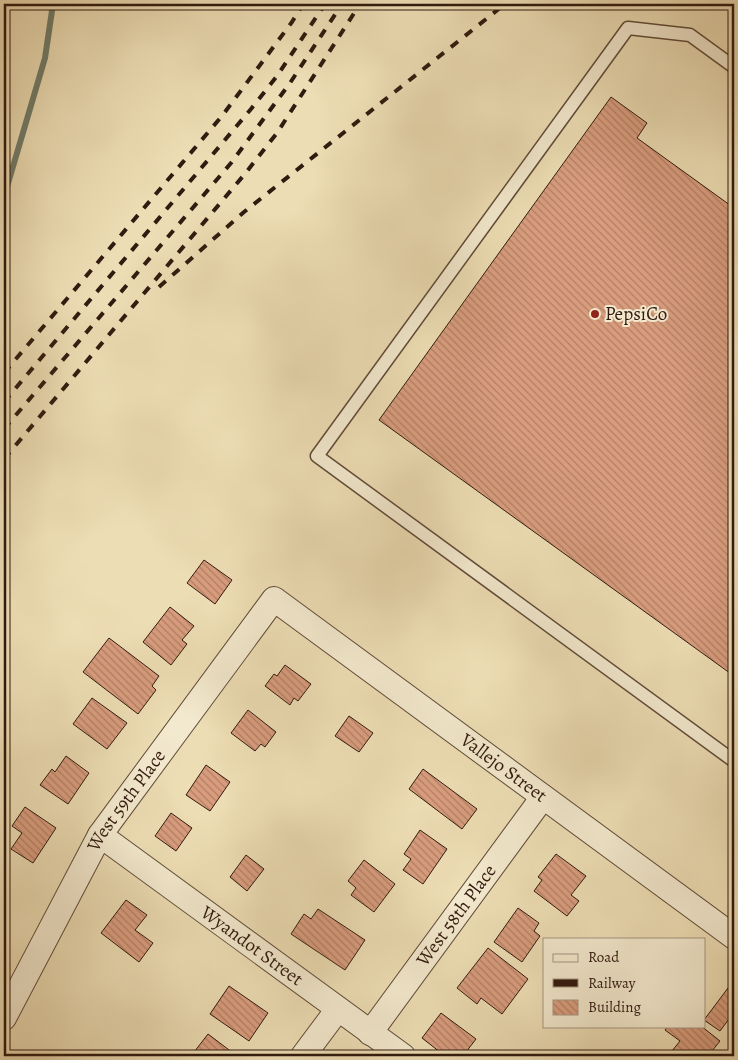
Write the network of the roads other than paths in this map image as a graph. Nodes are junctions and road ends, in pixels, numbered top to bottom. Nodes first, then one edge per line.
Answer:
1 (734, 67) edge
2 (274, 599) joint
3 (734, 761) edge
4 (543, 797) junction
5 (100, 835) junction
6 (734, 937) edge
7 (338, 1009) junction
8 (4, 1018) edge
9 (370, 1033) junction
10 (303, 1056) edge
11 (402, 1056) edge

1 - 3 lane
2 - 4 street, Vallejo Street
2 - 5 street, West 59th Place
4 - 6 street, Vallejo Street
4 - 9 street, West 58th Place
5 - 7 street, Wyandot Street
5 - 8 street, West 59th Place
7 - 9 street, Wyandot Street
7 - 10 street
9 - 11 street, Wyandot Street

